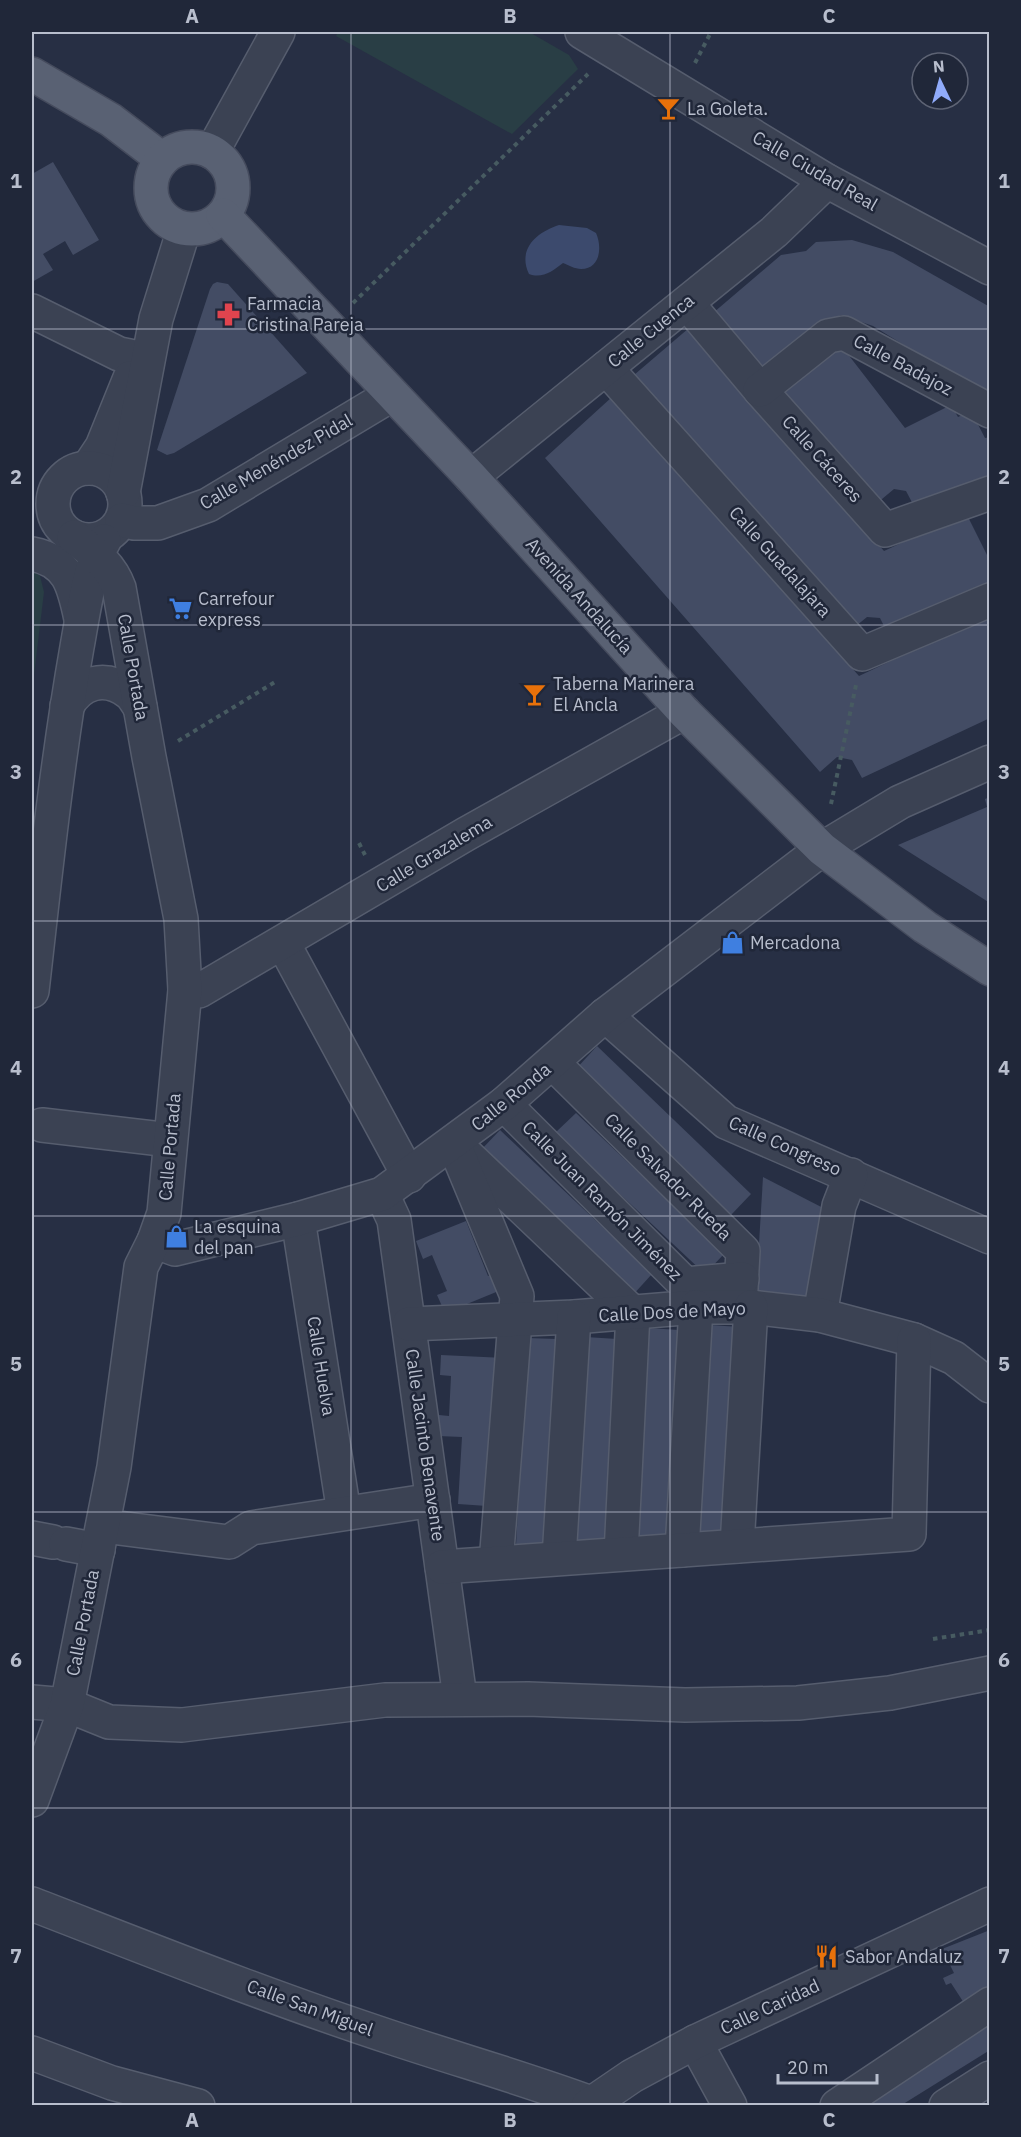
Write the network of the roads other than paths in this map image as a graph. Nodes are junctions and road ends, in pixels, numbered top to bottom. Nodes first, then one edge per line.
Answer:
1 (278, 32) edge
2 (582, 32) edge
3 (32, 74) edge
4 (212, 152) junction
5 (162, 159) junction
6 (828, 181) junction
7 (223, 215) junction
8 (184, 229) junction
9 (990, 268) edge
10 (687, 303) junction
11 (32, 311) edge
12 (156, 319) junction
13 (139, 358) junction
14 (606, 368) junction
15 (760, 390) junction
16 (391, 395) junction
17 (990, 411) edge
18 (88, 468) junction
19 (471, 477) junction
20 (990, 493) edge
21 (42, 513) edge
22 (105, 528) junction
23 (32, 554) edge
24 (990, 600) edge
25 (82, 621) junction
26 (66, 706) junction
27 (140, 707) junction
28 (684, 712) junction
29 (990, 762) edge
30 (44, 779) edge
31 (822, 849) junction
32 (283, 943) junction
33 (990, 969) edge
34 (185, 990) junction
35 (32, 991) edge
36 (605, 1016) junction
37 (553, 1063) junction
38 (504, 1104) junction
39 (42, 1125) dead end
40 (170, 1140) junction
41 (454, 1143) junction
42 (851, 1175) junction
43 (409, 1176) junction
44 (382, 1194) junction
45 (298, 1219) junction
46 (990, 1237) edge
47 (154, 1241) junction
48 (745, 1297) junction
49 (696, 1307) junction
50 (633, 1313) junction
51 (820, 1315) junction
52 (574, 1317) junction
53 (516, 1320) junction
54 (409, 1324) junction
55 (914, 1340) junction
56 (990, 1386) edge
57 (433, 1500) junction
58 (344, 1513) junction
59 (100, 1538) junction
60 (50, 1541) edge
61 (737, 1546) junction
62 (682, 1550) junction
63 (621, 1554) junction
64 (559, 1558) junction
65 (496, 1563) junction
66 (442, 1567) junction
67 (990, 1673) edge
68 (460, 1698) junction
69 (32, 1702) edge
70 (67, 1705) junction
71 (32, 1800) edge
72 (32, 1904) edge
73 (990, 1904) edge
74 (990, 2004) edge
75 (695, 2042) junction
76 (32, 2053) edge
77 (990, 2078) edge
78 (590, 2104) edge
79 (198, 2106) edge
80 (730, 2106) edge
81 (837, 2106) edge
82 (946, 2106) edge

1 - 4 street
2 - 6 street, Calle Ciudad Real
3 - 5 main road
4 - 5 main road
4 - 7 main road
5 - 8 main road
6 - 9 street, Calle Ciudad Real
6 - 10 street, Calle Cuenca
7 - 8 main road
7 - 16 main road, Avenida Andalucía
8 - 12 street
10 - 14 street, Calle Cuenca
10 - 15 street, Calle Cáceres
11 - 13 street
12 - 13 street
12 - 22 street
13 - 18 street
14 - 19 street, Calle Cuenca
14 - 24 street, Calle Guadalajara
15 - 17 street, Calle Badajoz
15 - 20 street, Calle Cáceres
16 - 19 main road, Avenida Andalucía
16 - 22 street, Calle Menéndez Pidal
18 - 21 street
18 - 22 street
19 - 28 main road, Avenida Andalucía
21 - 22 street
22 - 25 street
22 - 27 street, Calle Portada
23 - 25 street
25 - 26 street
26 - 27 street
26 - 30 street
27 - 34 street, Calle Portada
28 - 31 main road, Avenida Andalucía
28 - 32 street, Calle Grazalema
29 - 31 street, Calle Ronda
30 - 35 street
31 - 33 main road, Avenida Andalucía
31 - 36 street, Calle Ronda
32 - 34 street, Calle Grazalema
32 - 43 street
34 - 40 street, Calle Portada
36 - 37 street, Calle Ronda
36 - 42 street, Calle Congreso
37 - 38 street, Calle Ronda
37 - 48 street, Calle Salvador Rueda
38 - 41 street, Calle Ronda
38 - 48 street, Calle Juan Ramón Jiménez
39 - 40 street
40 - 47 street, Calle Portada
41 - 43 street, Calle Ronda
41 - 50 street
41 - 53 street
42 - 46 street, Calle Congreso
42 - 51 street
43 - 44 street, Calle Ronda
44 - 45 street, Calle Ronda
44 - 54 street, Calle Jacinto Benavente
45 - 47 street, Calle Ronda
45 - 58 street, Calle Huelva
47 - 59 street, Calle Portada
48 - 49 street, Calle Dos de Mayo
48 - 51 street, Calle Dos de Mayo
48 - 61 street, Calle Salvador Rueda
49 - 50 street, Calle Dos de Mayo
49 - 62 street
50 - 52 street, Calle Dos de Mayo
50 - 63 street
51 - 55 street, Calle Dos de Mayo
52 - 53 street, Calle Dos de Mayo
52 - 64 street
53 - 54 street, Calle Dos de Mayo
53 - 65 street
54 - 57 street, Calle Jacinto Benavente
55 - 56 street, Calle Dos de Mayo
55 - 61 street
57 - 58 street
57 - 66 street, Calle Jacinto Benavente
58 - 59 street
59 - 60 street
59 - 70 street, Calle Portada
61 - 62 street
62 - 63 street
63 - 64 street
64 - 65 street
65 - 66 street
66 - 68 street, Calle Jacinto Benavente
67 - 68 street
68 - 70 street
69 - 70 street
70 - 71 street, Calle Portada
72 - 78 street, Calle San Miguel
73 - 75 street, Calle Caridad
74 - 81 street
75 - 78 street, Calle Caridad
75 - 80 street
76 - 79 street
77 - 82 street

